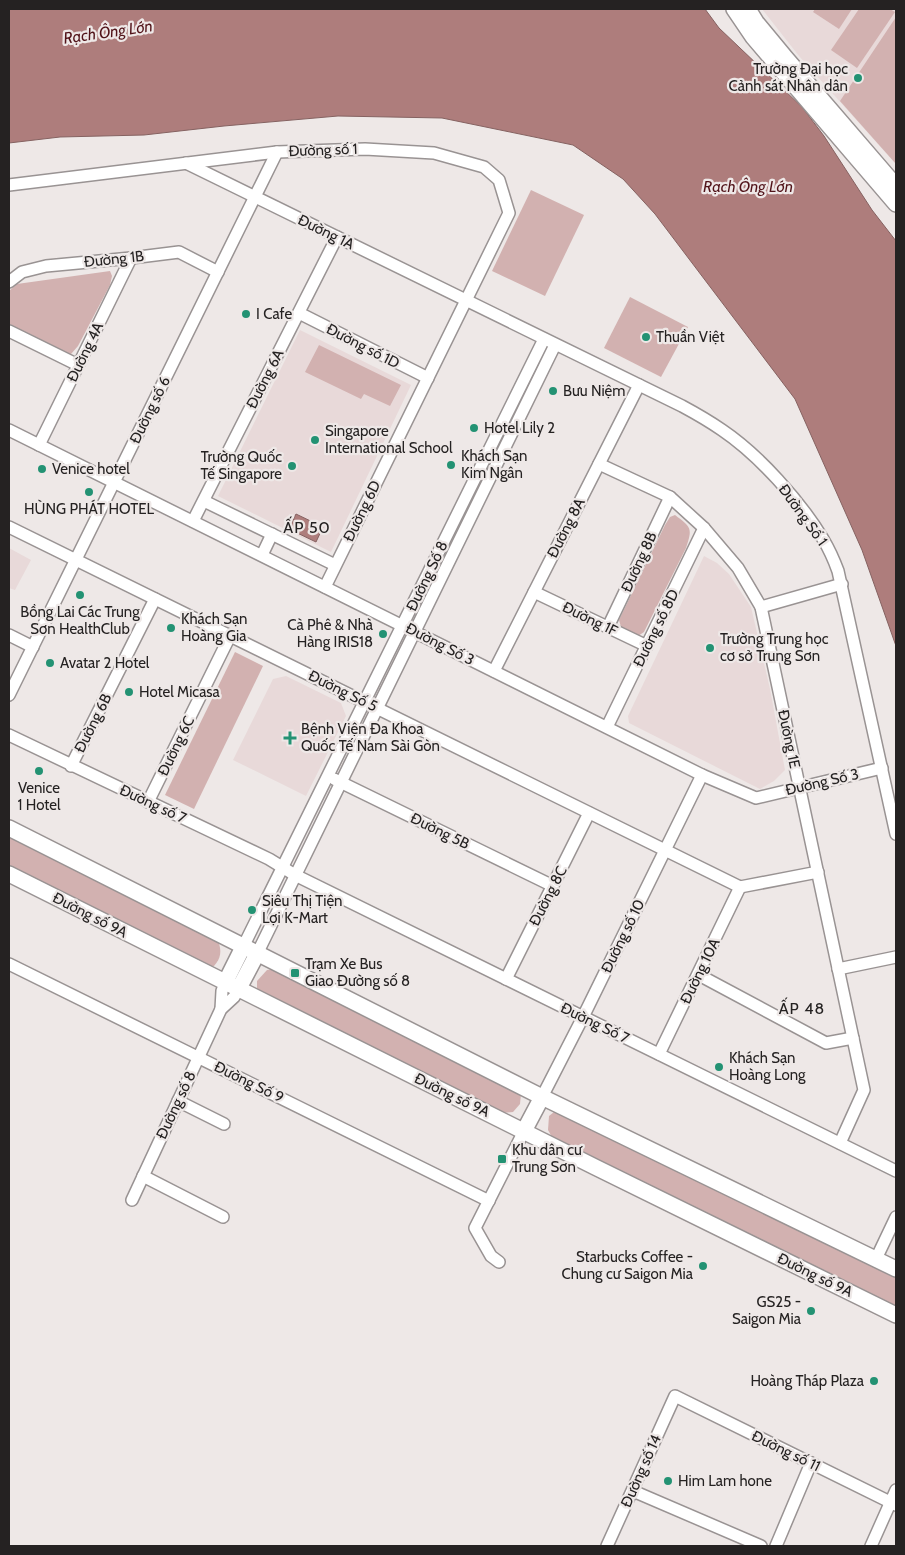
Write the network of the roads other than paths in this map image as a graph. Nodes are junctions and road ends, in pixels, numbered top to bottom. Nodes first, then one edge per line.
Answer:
1 (734, 9) edge
2 (748, 9) edge
3 (277, 152) junction
4 (186, 163) junction
5 (9, 185) edge
6 (896, 186) edge
7 (255, 197) junction
8 (896, 204) edge
9 (337, 237) junction
10 (131, 258) junction
11 (218, 272) junction
12 (9, 282) edge
13 (466, 301) junction
14 (299, 313) junction
15 (9, 331) edge
16 (544, 339) junction
17 (555, 345) junction
18 (78, 365) junction
19 (428, 378) junction
20 (639, 385) junction
21 (9, 430) edge
22 (39, 445) junction
23 (599, 464) junction
24 (114, 482) junction
25 (670, 497) junction
26 (204, 500) junction
27 (193, 521) junction
28 (9, 527) edge
29 (704, 528) junction
30 (272, 534) junction
31 (262, 555) junction
32 (76, 560) junction
33 (335, 565) junction
34 (842, 584) junction
35 (325, 586) junction
36 (534, 592) junction
37 (155, 599) junction
38 (761, 607) junction
39 (402, 625) junction
40 (608, 628) junction
41 (414, 631) junction
42 (9, 635) edge
43 (230, 636) junction
44 (646, 646) junction
45 (33, 647) junction
46 (494, 671) junction
47 (9, 695) edge
48 (365, 702) junction
49 (377, 708) junction
50 (607, 727) junction
51 (9, 735) edge
52 (72, 766) junction
53 (882, 768) junction
54 (702, 775) junction
55 (328, 776) junction
56 (340, 782) junction
57 (800, 788) junction
58 (148, 802) junction
59 (589, 813) junction
60 (9, 828) edge
61 (896, 834) edge
62 (665, 850) junction
63 (282, 868) junction
64 (818, 872) junction
65 (9, 874) edge
66 (295, 875) junction
67 (552, 886) junction
68 (740, 887) junction
69 (250, 951) junction
70 (896, 958) edge
71 (9, 964) edge
72 (838, 969) junction
73 (699, 975) junction
74 (506, 979) junction
75 (232, 986) junction
76 (583, 1017) junction
77 (853, 1038) junction
78 (659, 1054) junction
79 (198, 1057) junction
80 (542, 1097) junction
81 (178, 1101) junction
82 (224, 1124) dead end
83 (524, 1131) junction
84 (840, 1143) junction
85 (896, 1170) edge
86 (143, 1176) junction
87 (132, 1200) dead end
88 (489, 1201) junction
89 (896, 1217) edge
90 (223, 1218) dead end
91 (876, 1259) junction
92 (499, 1262) dead end
93 (896, 1268) edge
94 (896, 1315) edge
95 (675, 1396) joint
96 (811, 1463) junction
97 (896, 1490) edge
98 (632, 1491) junction
99 (893, 1504) edge
100 (607, 1546) edge
101 (761, 1546) edge
102 (776, 1546) edge
103 (871, 1546) edge

1 - 8 main road
2 - 6 main road
3 - 4 street, Đường số 1
3 - 7 street, Đường số 6
3 - 13 street, Đường số 1
4 - 5 street, Đường số 1
4 - 7 street, Đường 1A
7 - 9 street, Đường 1A
7 - 11 street, Đường số 6
9 - 13 street, Đường 1A
9 - 14 street, Đường 6A
10 - 11 street, Đường 1B
10 - 12 street, Đường 1B
10 - 18 street, Đường 4A
11 - 24 street, Đường số 6
13 - 16 street
13 - 19 street, Đường 6D
14 - 19 street, Đường số 1D
14 - 26 street, Đường 6A
15 - 18 street
16 - 17 street, Đường Số 1
16 - 39 street, Đường Số 8
17 - 20 street, Đường Số 1
17 - 41 street, Đường Số 8
18 - 22 street, Đường 4A
19 - 33 street, Đường 6D
20 - 23 street, Đường 8A
20 - 34 street, Đường Số 1
21 - 22 street, Đường Số 3
22 - 24 street, Đường Số 3
23 - 25 street, Đường 1E
23 - 36 street, Đường 8A
24 - 27 street, Đường Số 3
24 - 32 street, Đường số 6
25 - 29 street, Đường 1E
25 - 40 street, Đường 8B
26 - 27 street, Đường 6A
26 - 30 street
27 - 31 street, Đường Số 3
28 - 32 street, Đường Số 5
29 - 38 street, Đường 1E
29 - 44 street, Đường số 8D
30 - 31 street
30 - 33 street
31 - 35 street, Đường Số 3
32 - 37 street, Đường Số 5
32 - 45 street, Đường số 6
33 - 35 street, Đường 6D
34 - 38 street
34 - 53 street, Đường Số 1
35 - 39 street, Đường Số 3
36 - 40 street, Đường 1F
36 - 46 street, Đường 8A
37 - 43 street, Đường Số 5
37 - 52 street, Đường 6B
38 - 57 street, Đường 1E
39 - 41 street, Đường Số 3
39 - 48 street, Đường Số 8
40 - 44 street, Đường 1F
41 - 46 street, Đường Số 3
41 - 49 street, Đường Số 8
42 - 45 street
43 - 48 street, Đường Số 5
43 - 58 street, Đường 6C
44 - 50 street, Đường số 8D
45 - 47 street, Đường số 6
46 - 50 street, Đường Số 3
48 - 49 street, Đường Số 5
48 - 55 street, Đường Số 8
49 - 56 street, Đường Số 8
49 - 59 street, Đường Số 5
50 - 54 street, Đường Số 3
51 - 52 street, Đường số 7
52 - 58 street, Đường số 7
53 - 57 street, Đường Số 3
53 - 61 street, Đường Số 1
54 - 57 street, Đường Số 3
54 - 62 street, Đường số 10
55 - 56 street, Đường 5B
55 - 63 street, Đường Số 8
56 - 66 street, Đường Số 8
56 - 67 street, Đường 5B
57 - 64 street, Đường 1E
58 - 63 street, Đường số 7
59 - 62 street, Đường Số 5
59 - 67 street, Đường 8C
60 - 69 main road
62 - 68 street, Đường Số 5
62 - 76 street, Đường số 10
63 - 66 street, Đường số 7
63 - 69 street, Đường Số 8
64 - 68 street
64 - 72 street, Đường 1E
65 - 75 main road, Đường số 9A
66 - 69 street, Đường Số 8
66 - 74 street, Đường Số 7
67 - 74 street, Đường 8C
68 - 73 street, Đường 10A
69 - 75 main road
69 - 80 main road
70 - 72 street
71 - 79 street, Đường Số 9
72 - 77 street, Đường 1E
73 - 77 street
73 - 78 street, Đường 10A
74 - 76 street, Đường Số 7
75 - 79 street, Đường số 8
75 - 83 main road, Đường số 9A
76 - 78 street, Đường Số 7
76 - 80 street, Đường số 10
77 - 84 street, Đường 1E
78 - 84 street, Đường Số 7
79 - 81 street, Đường số 8
79 - 88 street, Đường Số 9
80 - 83 main road
80 - 91 main road
81 - 82 street
81 - 86 street, Đường số 8
83 - 88 street
83 - 94 main road, Đường số 9A
84 - 85 street, Đường Số 7
86 - 87 street, Đường số 8
86 - 90 street
88 - 92 street
89 - 91 street
91 - 93 main road
95 - 96 street, Đường số 11
95 - 98 street, Đường số 14
96 - 99 street, Đường số 11
96 - 102 street
97 - 99 street
98 - 100 street, Đường số 14
98 - 101 street
99 - 103 street

